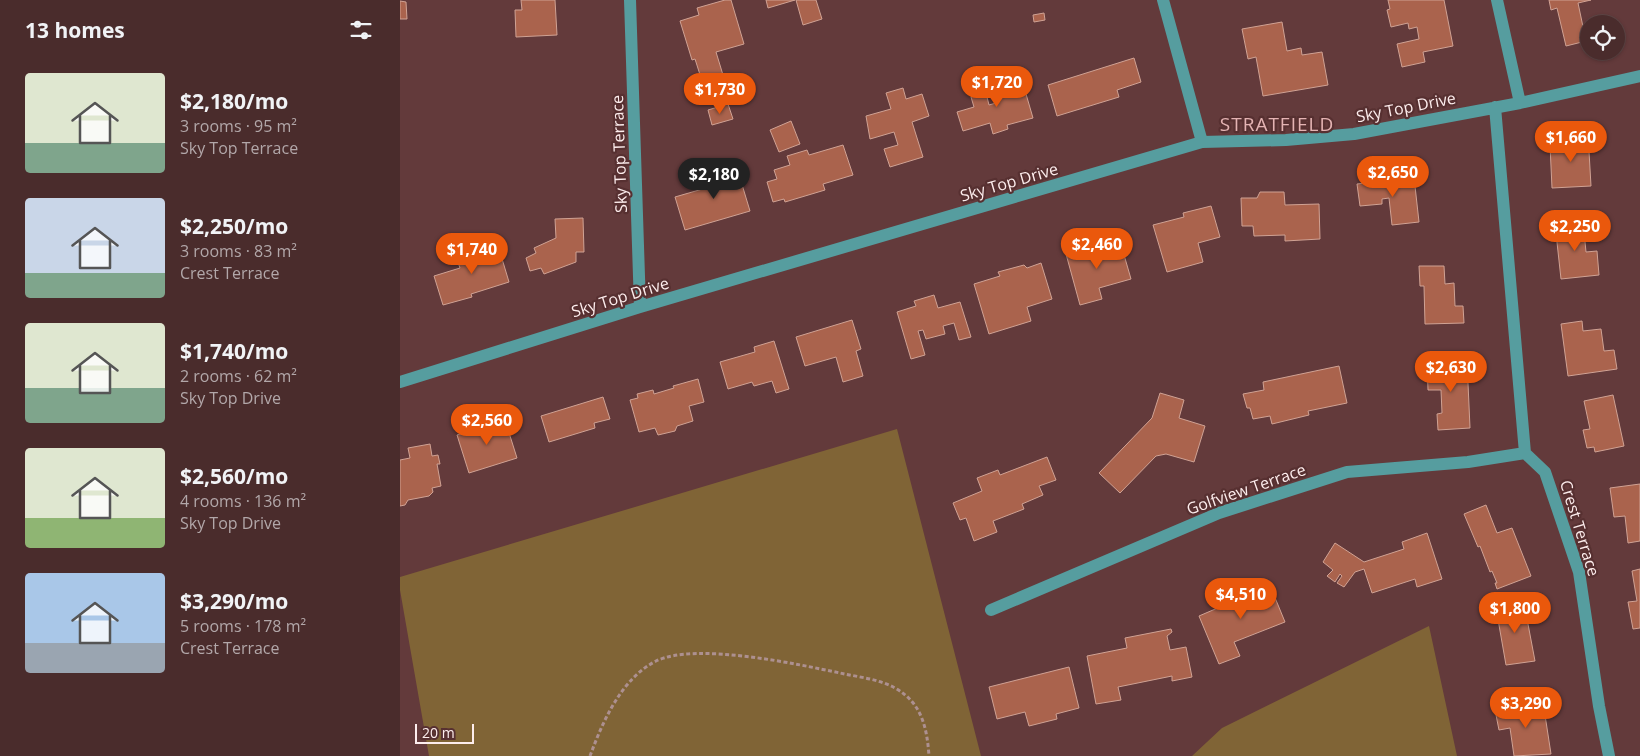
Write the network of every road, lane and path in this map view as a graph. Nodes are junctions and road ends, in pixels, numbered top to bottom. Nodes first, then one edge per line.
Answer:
1 (630, 0) edge
2 (1163, 0) edge
3 (1498, 0) edge
4 (1640, 76) edge
5 (1520, 102) junction
6 (1496, 107) junction
7 (1202, 142) junction
8 (640, 308) junction
9 (400, 382) edge
10 (1525, 454) junction
11 (991, 610) dead end
12 (590, 756) edge
13 (929, 756) edge
14 (1609, 756) edge

1 - 8 street, Sky Top Terrace
2 - 7 street
3 - 5 street
4 - 5 street, Sky Top Drive
5 - 6 street, Sky Top Drive
6 - 7 street, Sky Top Drive
6 - 10 street
7 - 8 street, Sky Top Drive
8 - 9 street, Sky Top Drive
10 - 11 street, Golfview Terrace
10 - 14 street, Crest Terrace
12 - 13 path

